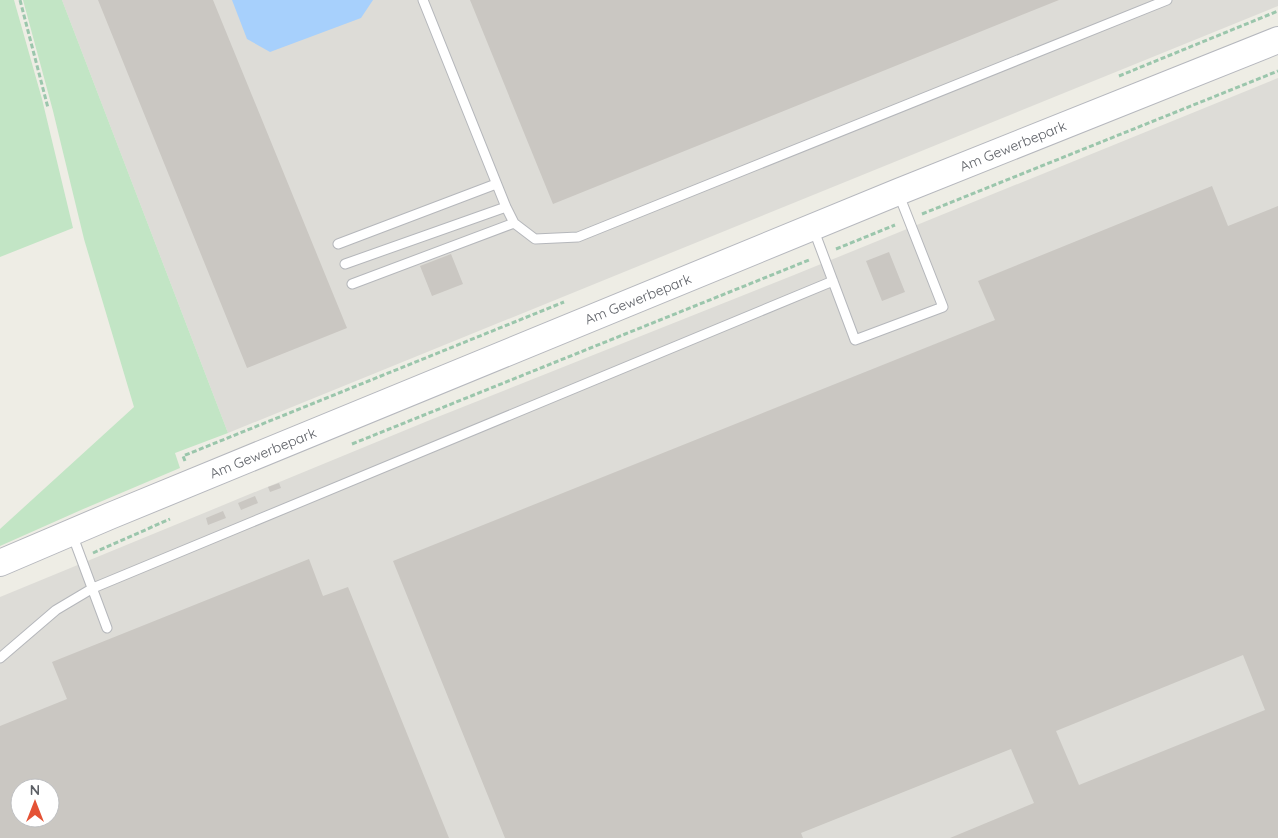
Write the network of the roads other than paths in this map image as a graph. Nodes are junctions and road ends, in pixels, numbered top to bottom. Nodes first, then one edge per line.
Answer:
1 (423, 0) edge
2 (1167, 0) edge
3 (1278, 40) edge
4 (496, 184) junction
5 (898, 192) junction
6 (506, 207) junction
7 (514, 223) junction
8 (813, 227) junction
9 (338, 244) dead end
10 (345, 264) dead end
11 (833, 281) junction
12 (352, 284) dead end
13 (72, 532) junction
14 (0, 563) edge
15 (93, 588) junction
16 (107, 628) dead end
17 (0, 658) edge

1 - 4 lane
2 - 7 lane
3 - 5 street, Am Gewerbepark
4 - 6 lane
4 - 9 lane
5 - 8 street, Am Gewerbepark
5 - 11 lane
6 - 7 lane
6 - 10 lane
7 - 12 lane
8 - 11 lane
8 - 13 street, Am Gewerbepark
11 - 15 lane
13 - 14 street, Am Gewerbepark
13 - 15 lane
15 - 16 lane
15 - 17 lane

